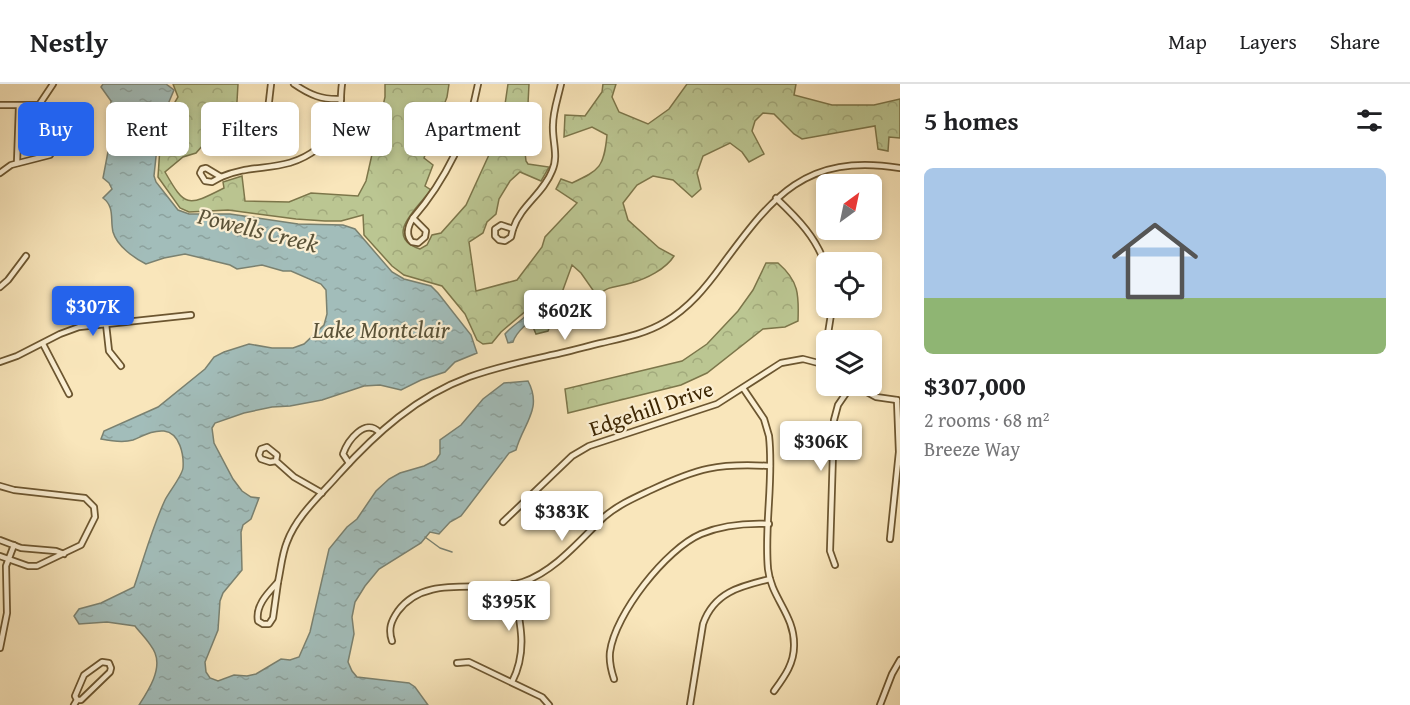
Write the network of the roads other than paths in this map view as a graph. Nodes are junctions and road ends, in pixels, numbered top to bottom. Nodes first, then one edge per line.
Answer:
1 (53, 84) edge
2 (271, 84) edge
3 (294, 84) edge
4 (342, 84) edge
5 (478, 84) edge
6 (561, 84) edge
7 (341, 99) junction
8 (41, 102) edge
9 (269, 102) edge
10 (0, 105) edge
11 (18, 106) edge
12 (18, 134) edge
13 (43, 156) edge
14 (17, 163) junction
15 (900, 168) edge
16 (0, 173) edge
17 (221, 177) dead end
18 (776, 198) junction
19 (413, 218) junction
20 (513, 229) dead end
21 (819, 252) edge
22 (26, 256) dead end
23 (0, 287) edge
24 (191, 315) dead end
25 (106, 324) junction
26 (43, 344) junction
27 (816, 361) edge
28 (0, 362) edge
29 (121, 366) dead end
30 (743, 388) junction
31 (69, 394) dead end
32 (846, 396) edge
33 (874, 396) edge
34 (898, 400) edge
35 (379, 432) junction
36 (276, 461) dead end
37 (349, 463) junction
38 (770, 466) junction
39 (0, 486) edge
40 (322, 493) junction
41 (503, 522) dead end
42 (769, 524) junction
43 (891, 539) dead end
44 (0, 540) edge
45 (14, 545) junction
46 (64, 554) junction
47 (0, 556) edge
48 (8, 559) junction
49 (835, 565) dead end
50 (770, 579) junction
51 (278, 582) junction
52 (513, 584) junction
53 (392, 641) dead end
54 (0, 648) edge
55 (900, 660) edge
56 (457, 663) dead end
57 (614, 679) dead end
58 (512, 682) junction
59 (774, 691) dead end
60 (77, 700) junction
61 (74, 705) edge
62 (549, 705) edge
63 (690, 705) edge
64 (880, 705) edge

1 - 8 street
2 - 9 street
3 - 7 street
4 - 7 street
5 - 19 street
6 - 20 street
7 - 17 street
10 - 11 street
12 - 14 street
13 - 14 street
14 - 16 street
15 - 18 street
18 - 21 street
18 - 35 street
19 - 19 street
22 - 23 street
24 - 25 street
25 - 26 street
25 - 29 street
26 - 28 street
26 - 31 street
27 - 30 street, Edgehill Drive
30 - 38 street
30 - 41 street, Edgehill Drive
32 - 49 street
33 - 34 street
34 - 43 street
35 - 37 street
35 - 37 street
36 - 40 street
37 - 40 street
38 - 42 street
38 - 52 street
39 - 46 street
40 - 51 street
42 - 50 street
42 - 57 street
44 - 45 street
45 - 46 street
45 - 48 street
46 - 48 street
47 - 48 street
48 - 54 street
50 - 59 street
50 - 63 street
51 - 51 street
52 - 53 street
52 - 58 street
55 - 64 street
56 - 58 street
58 - 62 street
60 - 60 street
60 - 61 street

